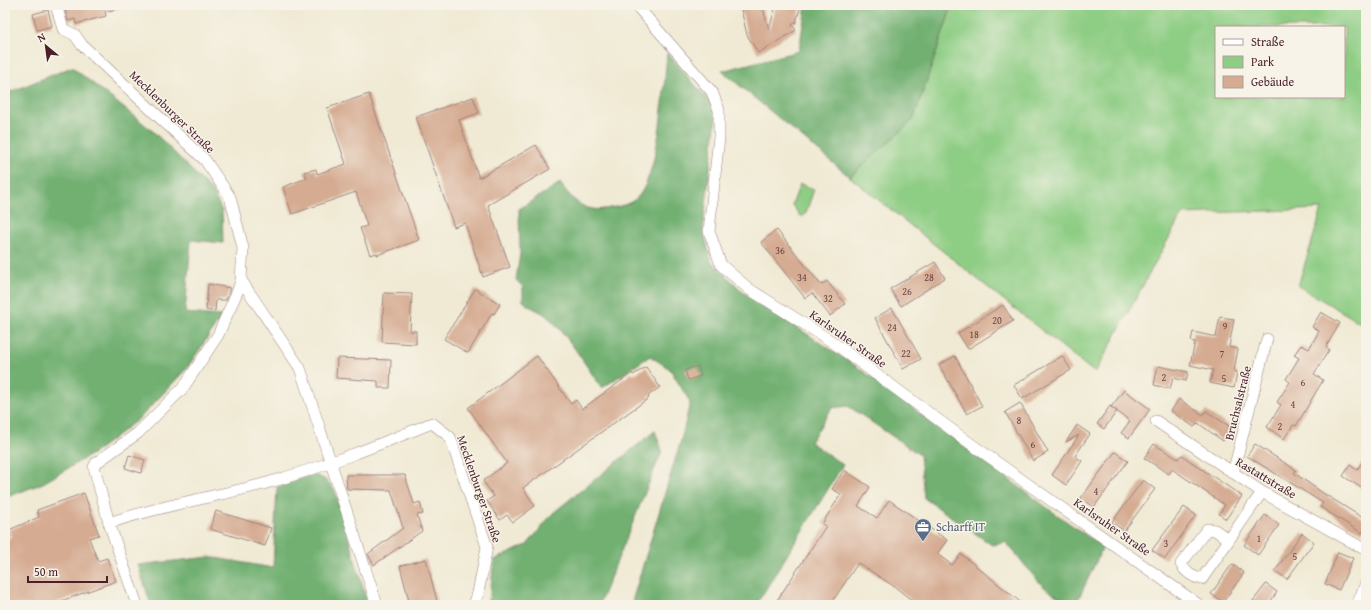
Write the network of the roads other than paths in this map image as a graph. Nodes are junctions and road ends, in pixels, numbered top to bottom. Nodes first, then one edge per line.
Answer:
1 (56, 5) edge
2 (636, 5) edge
3 (241, 280) junction
4 (1267, 339) dead end
5 (1156, 421) dead end
6 (331, 463) junction
7 (1233, 473) junction
8 (1262, 492) junction
9 (109, 523) junction
10 (1229, 540) junction
11 (1366, 550) edge
12 (1366, 583) edge
13 (137, 605) edge
14 (377, 605) edge
15 (474, 605) edge
16 (1199, 605) edge
17 (1357, 605) edge

1 - 3 street, Mecklenburger Straße
2 - 16 street, Karlsruher Straße
3 - 6 street
3 - 9 street, Mecklenburger Straße
4 - 7 street, Bruchsalstraße
5 - 7 street, Rastattstraße
6 - 9 street, Mecklenburger Straße
6 - 14 street
6 - 15 street, Mecklenburger Straße
7 - 8 street, Rastattstraße
8 - 10 street
8 - 11 street, Rastattstraße
9 - 13 street, Mecklenburger Straße
10 - 10 street
12 - 17 street

